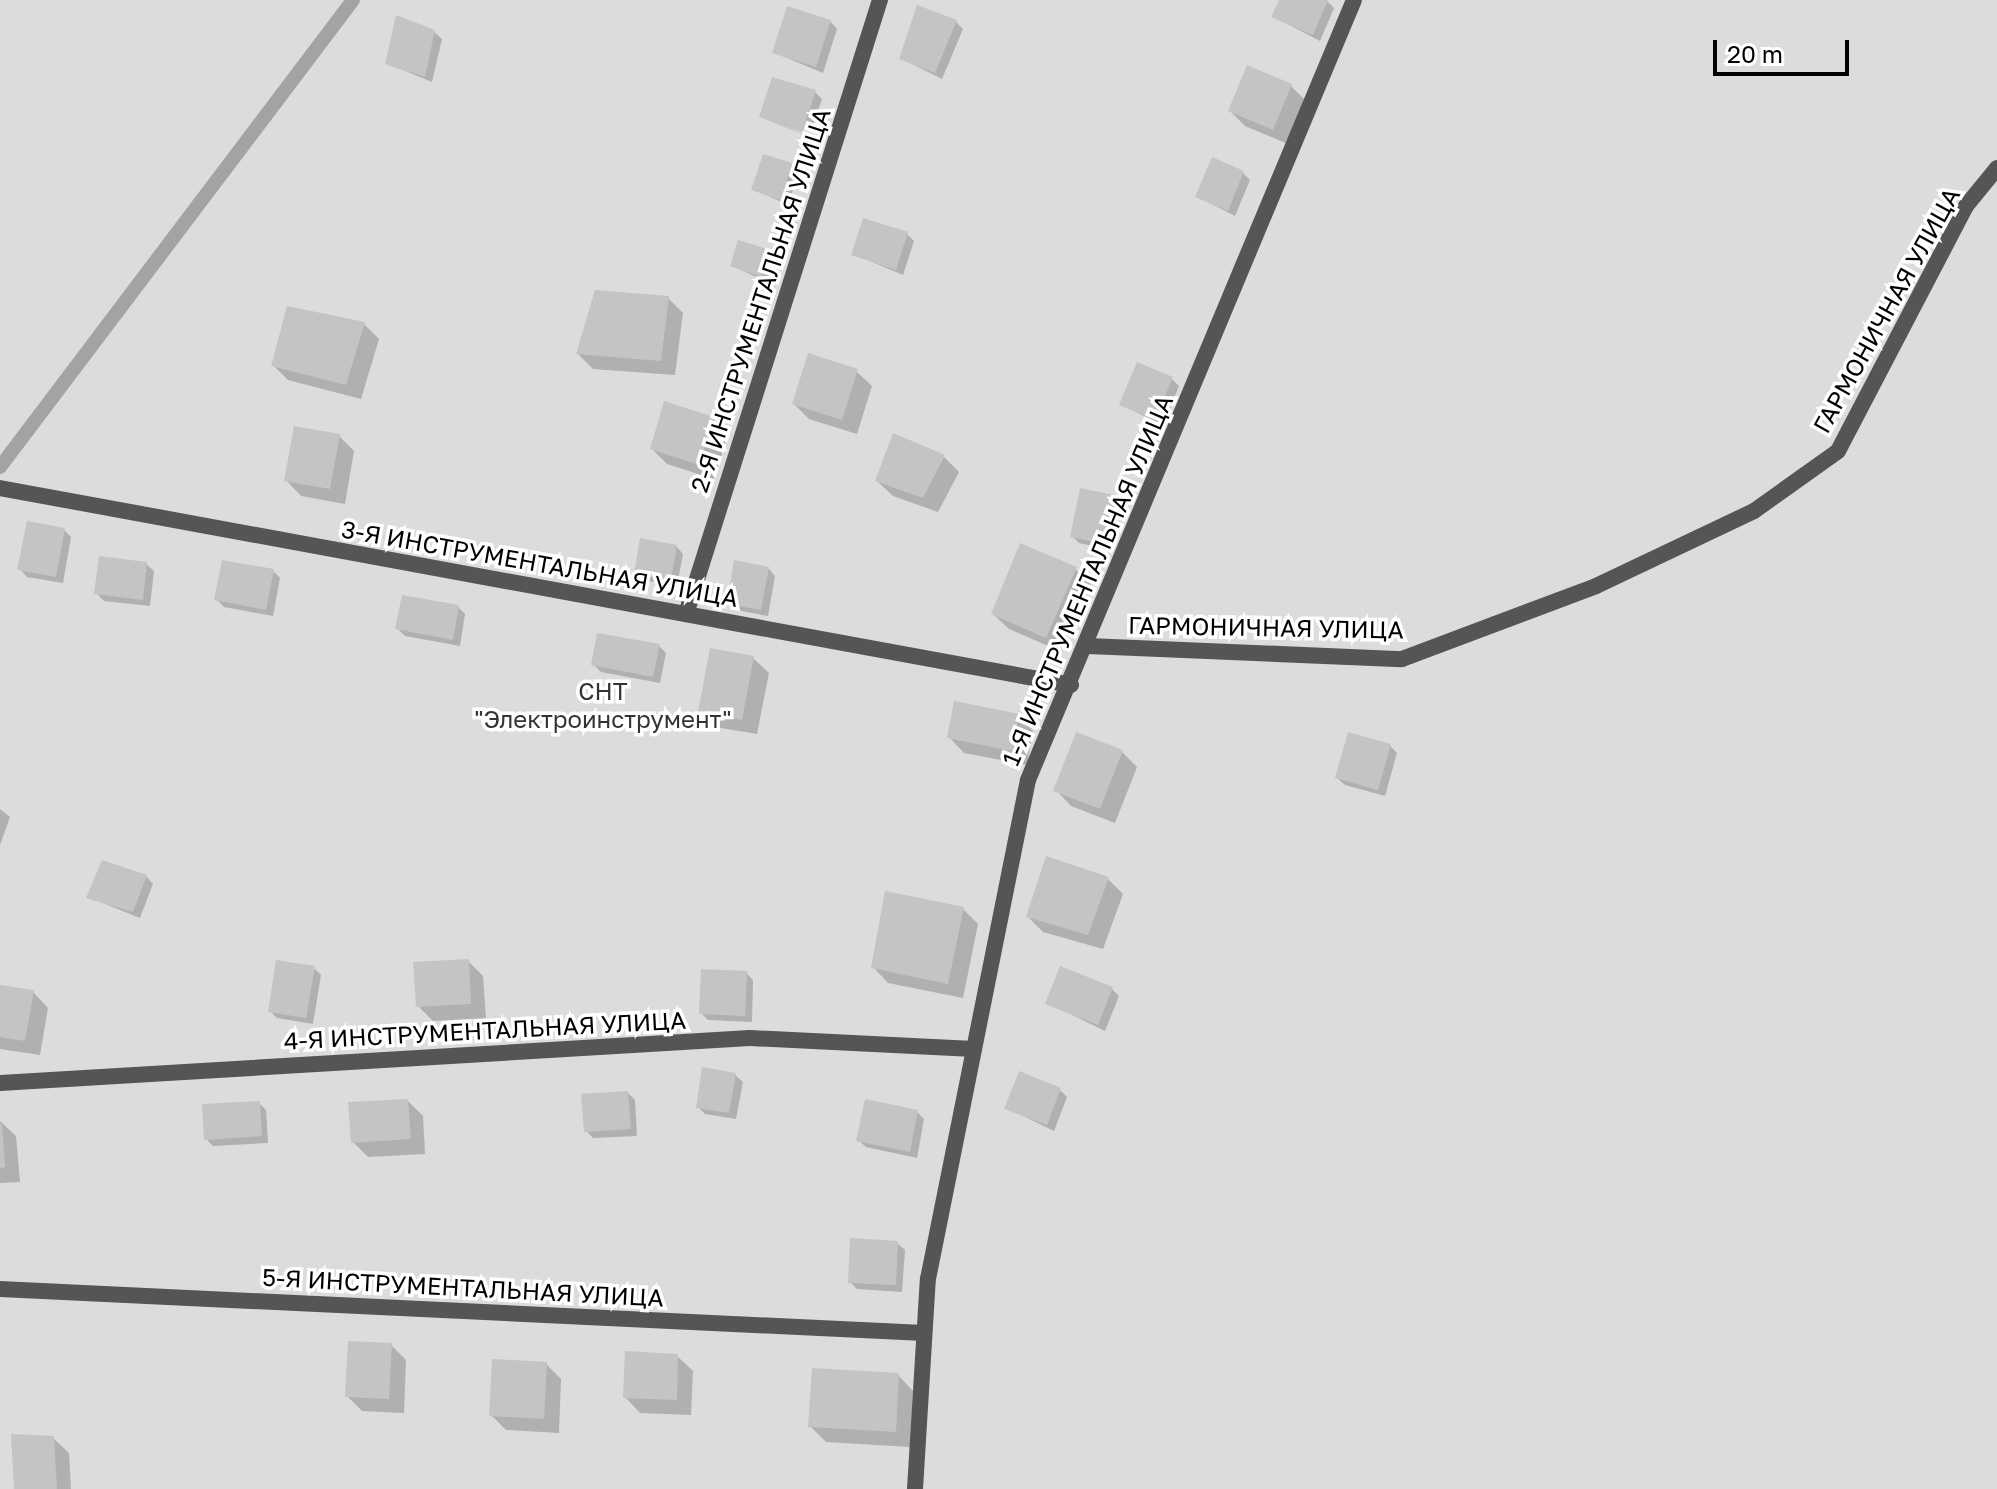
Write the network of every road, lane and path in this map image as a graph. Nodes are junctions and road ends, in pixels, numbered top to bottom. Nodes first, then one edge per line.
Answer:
1 (880, 0) edge
2 (1354, 0) edge
3 (1997, 168) edge
4 (0, 488) edge
5 (686, 614) junction
6 (1088, 646) junction
7 (1071, 685) junction
8 (974, 1049) junction
9 (0, 1083) edge
10 (0, 1289) edge
11 (924, 1333) junction
12 (915, 1489) edge

1 - 5 street, 2-Я ИНСТРУМЕНТАЛЬНАЯ УЛИЦА
2 - 6 street, 1-Я ИНСТРУМЕНТАЛЬНАЯ УЛИЦА
3 - 6 street, ГАРМОНИЧНАЯ УЛИЦА
4 - 5 street, 3-Я ИНСТРУМЕНТАЛЬНАЯ УЛИЦА
5 - 7 street, 3-Я ИНСТРУМЕНТАЛЬНАЯ УЛИЦА
6 - 7 street, 1-Я ИНСТРУМЕНТАЛЬНАЯ УЛИЦА
7 - 8 street, 1-Я ИНСТРУМЕНТАЛЬНАЯ УЛИЦА
8 - 9 street, 4-Я ИНСТРУМЕНТАЛЬНАЯ УЛИЦА
8 - 11 street, 1-Я ИНСТРУМЕНТАЛЬНАЯ УЛИЦА
10 - 11 street, 5-Я ИНСТРУМЕНТАЛЬНАЯ УЛИЦА
11 - 12 street, 1-Я ИНСТРУМЕНТАЛЬНАЯ УЛИЦА

